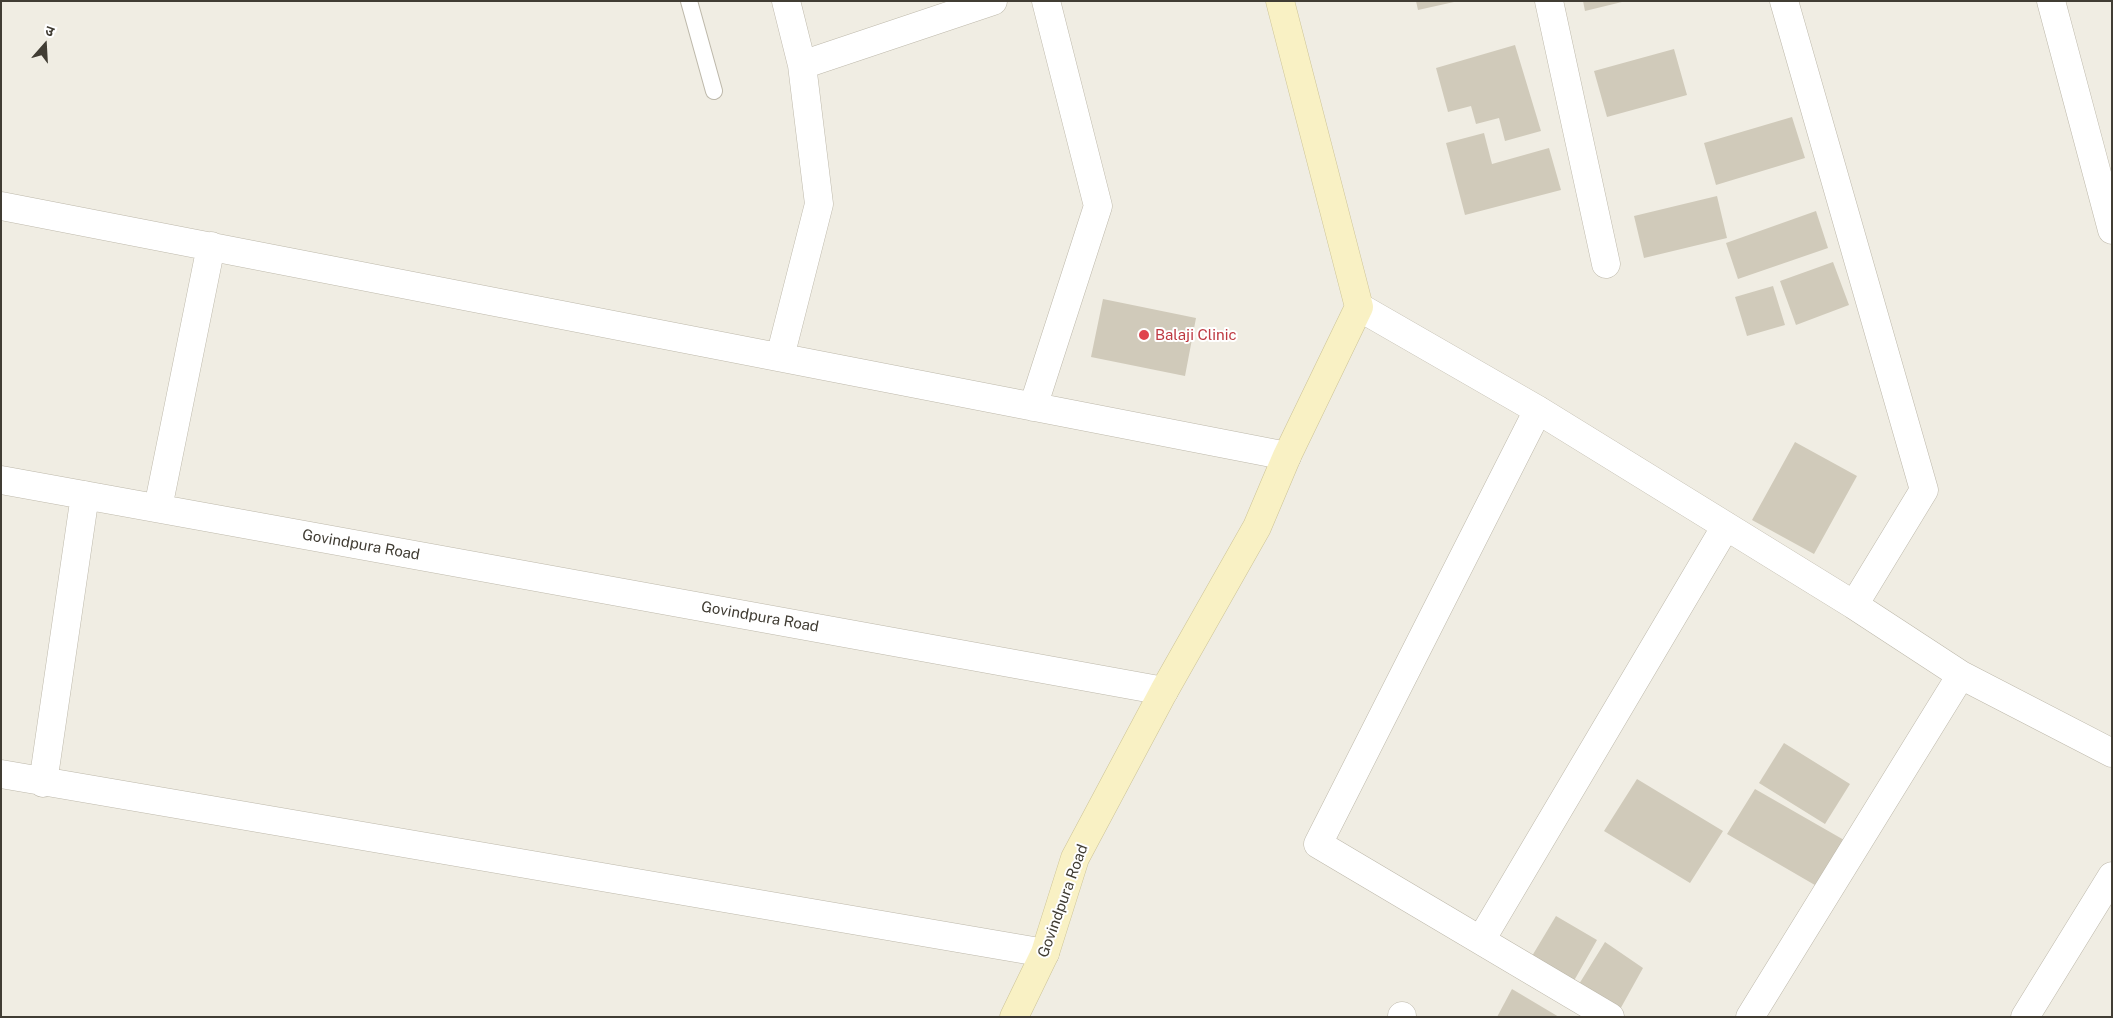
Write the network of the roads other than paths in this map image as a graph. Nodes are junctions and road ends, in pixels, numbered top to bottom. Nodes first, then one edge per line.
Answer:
1 (689, 1) edge
2 (786, 1) edge
3 (993, 1) edge
4 (1046, 1) edge
5 (1280, 1) edge
6 (1549, 1) edge
7 (1784, 1) edge
8 (2051, 1) edge
9 (802, 66) junction
10 (714, 91) dead end
11 (1, 206) edge
12 (2112, 230) edge
13 (211, 246) junction
14 (1606, 264) dead end
15 (1358, 307) junction
16 (780, 357) junction
17 (1033, 407) junction
18 (1538, 410) junction
19 (1287, 456) junction
20 (1, 480) edge
21 (85, 495) junction
22 (158, 508) junction
23 (1726, 526) junction
24 (1854, 605) junction
25 (1961, 675) junction
26 (1164, 691) junction
27 (2112, 753) edge
28 (1, 774) edge
29 (43, 782) junction
30 (2110, 881) edge
31 (1481, 940) junction
32 (1045, 953) junction
33 (1014, 1017) edge
34 (1610, 1017) edge
35 (1750, 1017) edge
36 (2025, 1017) edge

1 - 10 lane
2 - 9 street
3 - 9 street
4 - 17 street
5 - 15 street
6 - 14 street
7 - 24 street
8 - 12 street
9 - 16 street
11 - 13 street
13 - 16 street
13 - 22 street
15 - 18 street
15 - 19 street
16 - 17 street
17 - 19 street
18 - 23 street
18 - 31 street
19 - 26 street
20 - 21 street, Govindpura Road
21 - 22 street, Govindpura Road
21 - 29 street
22 - 26 street, Govindpura Road
23 - 24 street
23 - 31 street
24 - 25 street
25 - 27 street
25 - 35 street
26 - 32 street, Govindpura Road
28 - 29 street
29 - 32 street
30 - 36 street
31 - 34 street
32 - 33 street, Govindpura Road

